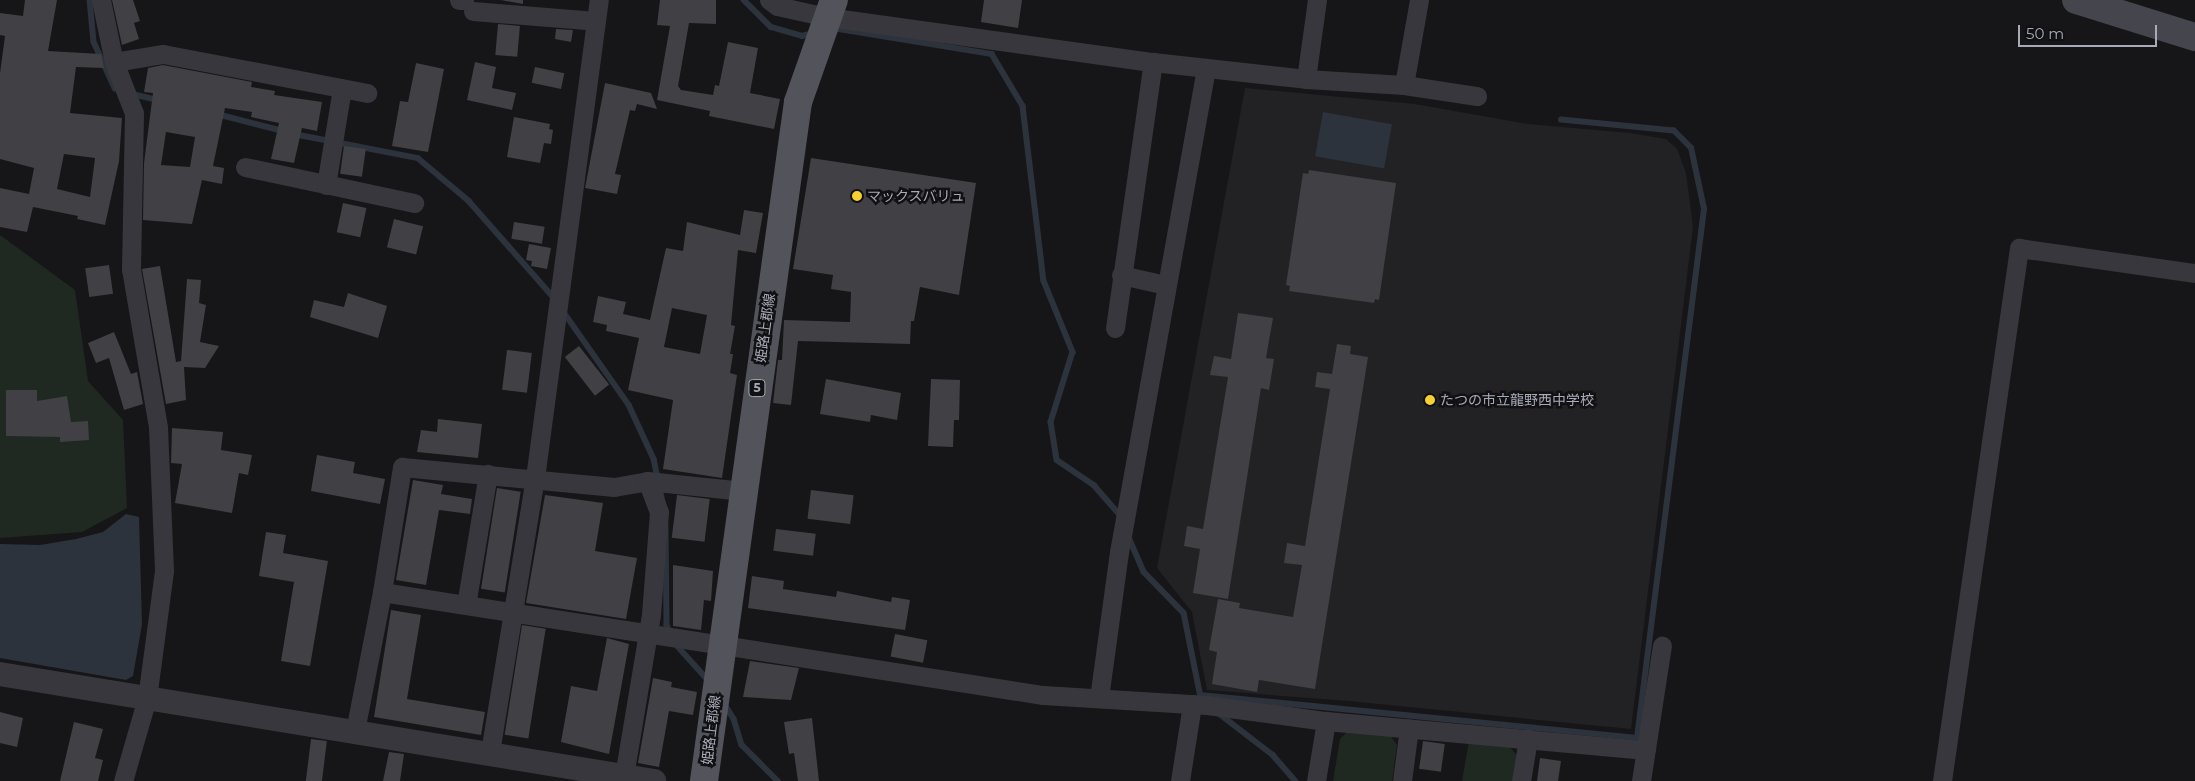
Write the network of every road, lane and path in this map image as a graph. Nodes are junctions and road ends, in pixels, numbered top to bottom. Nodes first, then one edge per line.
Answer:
1 (101, 0) edge
2 (600, 0) edge
3 (769, 0) edge
4 (1317, 0) edge
5 (1418, 0) edge
6 (2076, 0) edge
7 (465, 4) edge
8 (801, 6) edge
9 (831, 8) edge
10 (596, 20) junction
11 (2195, 37) edge
12 (114, 62) junction
13 (1153, 62) junction
14 (1206, 68) junction
15 (1306, 79) junction
16 (1404, 86) junction
17 (342, 88) junction
18 (367, 93) dead end
19 (1477, 96) dead end
20 (245, 168) dead end
21 (326, 185) junction
22 (414, 203) dead end
23 (2195, 273) edge
24 (1121, 275) junction
25 (1166, 285) junction
26 (1114, 328) dead end
27 (488, 474) junction
28 (535, 478) junction
29 (647, 481) junction
30 (743, 491) junction
31 (382, 592) junction
32 (466, 605) junction
33 (513, 612) junction
34 (654, 633) junction
35 (722, 643) junction
36 (1662, 646) dead end
37 (0, 674) edge
38 (147, 698) junction
39 (1099, 698) junction
40 (1192, 704) junction
41 (1326, 721) junction
42 (1409, 728) junction
43 (355, 730) junction
44 (1528, 739) junction
45 (1646, 750) junction
46 (490, 752) junction
47 (624, 776) junction
48 (123, 781) edge
49 (654, 781) edge
50 (704, 781) edge
51 (1180, 781) edge
52 (1316, 781) edge
53 (1402, 781) edge
54 (1521, 781) edge
55 (1641, 781) edge
56 (1942, 781) edge

1 - 12 street
2 - 10 street
3 - 8 street
4 - 15 street
5 - 16 street
6 - 11 main road
7 - 10 street
8 - 9 street
9 - 13 street
9 - 30 main road, 姫路上郡線 / 5
10 - 28 street
12 - 17 street
12 - 38 street
13 - 14 street
13 - 24 street
14 - 15 street
14 - 25 street
15 - 16 street
16 - 19 street
17 - 18 street
17 - 21 street
20 - 21 street
21 - 22 street
23 - 56 street
24 - 25 street
24 - 26 street
25 - 39 street
27 - 28 street
27 - 31 street
27 - 32 street
28 - 29 street
28 - 33 street
29 - 30 street
29 - 34 street
30 - 35 main road, 姫路上郡線 / 5
31 - 32 street
31 - 43 street
32 - 33 street
33 - 34 street
33 - 46 street
34 - 35 street
34 - 47 street
35 - 39 street
35 - 50 main road, 姫路上郡線 / 5
36 - 45 street
37 - 38 street
38 - 43 street
38 - 48 street
39 - 40 street
40 - 41 street
40 - 51 street
41 - 42 street
41 - 52 street
42 - 44 street
42 - 53 street
43 - 46 street
44 - 45 street
44 - 54 street
45 - 55 street
46 - 47 street
47 - 49 street

